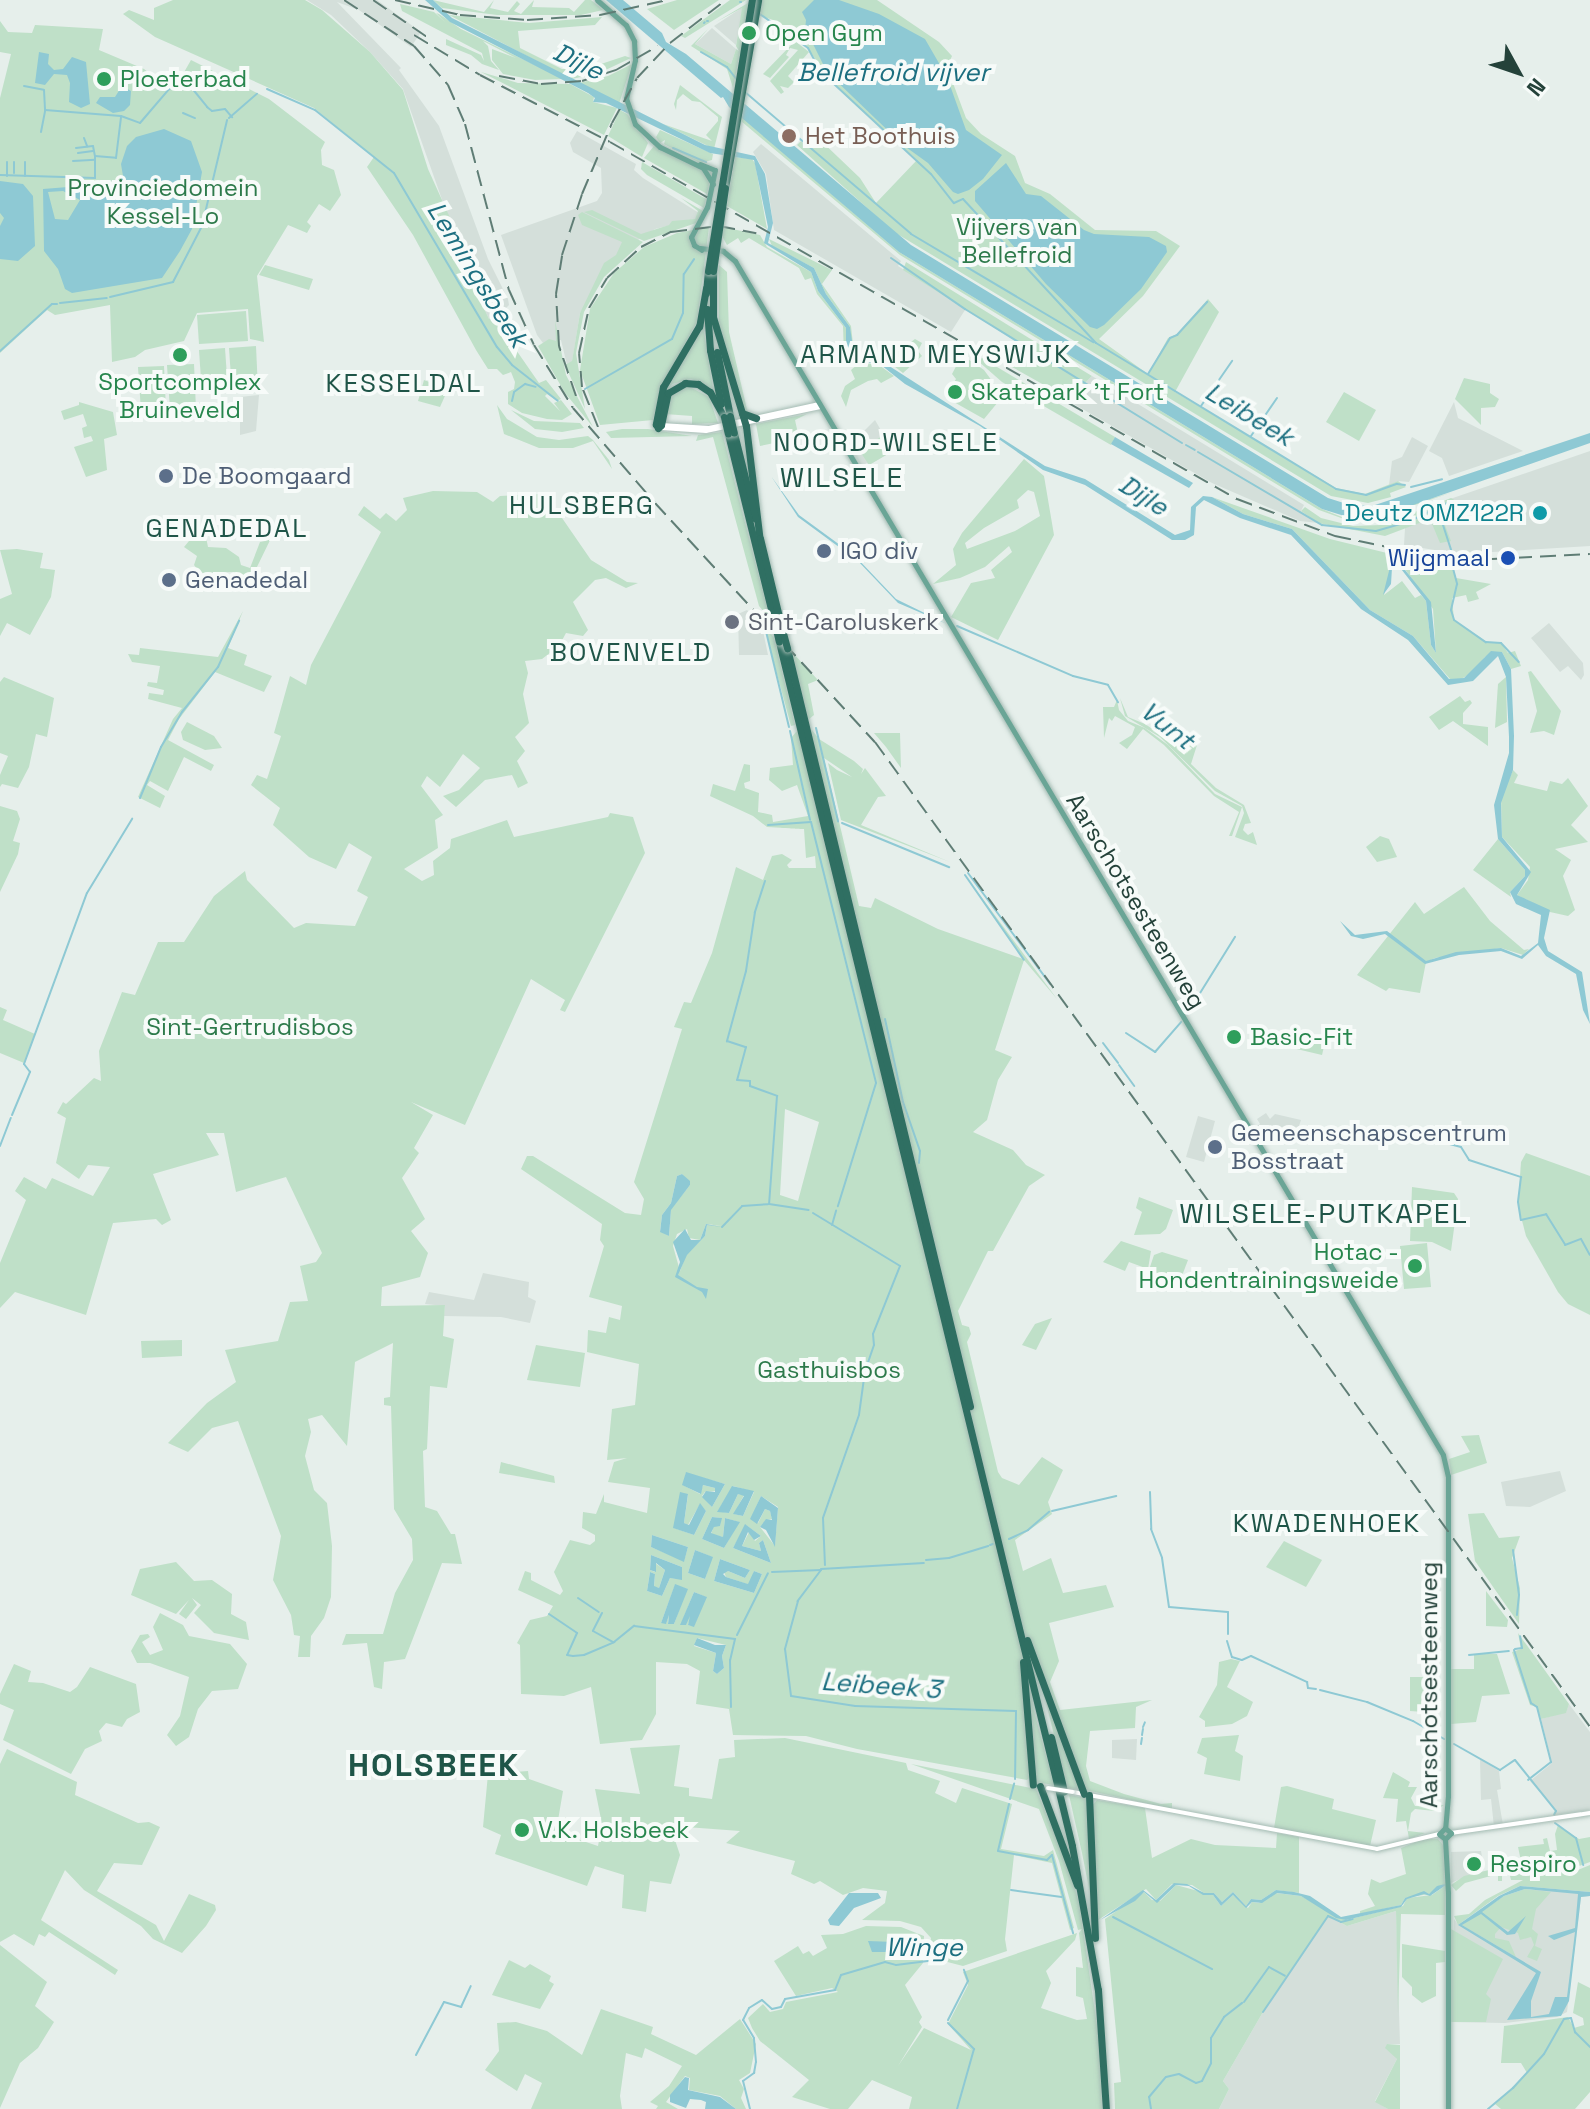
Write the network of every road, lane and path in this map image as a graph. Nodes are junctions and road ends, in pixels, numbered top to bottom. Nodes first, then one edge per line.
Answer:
1 (597, 0) edge
2 (755, 0) edge
3 (692, 162) junction
4 (713, 184) junction
5 (711, 271) junction
6 (706, 288) junction
7 (713, 317) junction
8 (820, 406) junction
9 (727, 417) junction
10 (756, 418) joint
11 (739, 424) junction
12 (658, 426) junction
13 (760, 542) junction
14 (801, 719) junction
15 (1024, 1638) junction
16 (1040, 1786) junction
17 (1087, 1795) junction
18 (1590, 1813) edge
19 (1448, 1830) junction
20 (1439, 1834) junction
21 (1445, 1839) junction
22 (1084, 1901) junction
23 (1095, 1938) junction
24 (1108, 2109) edge
25 (1448, 2109) edge

1 - 3 main road
2 - 5 highway, bridge
3 - 4 main road
3 - 4 main road
4 - 8 main road, Aarschotsesteenweg
5 - 6 highway
5 - 7 highway
6 - 9 highway
6 - 12 highway
7 - 9 highway
7 - 11 highway
8 - 10 main road
8 - 11 main road
8 - 19 main road, Aarschotsesteenweg
9 - 11 highway, bridge
9 - 12 highway
10 - 11 highway
11 - 12 main road
11 - 13 highway
11 - 13 highway
11 - 14 highway, bridge
13 - 14 highway, bridge
14 - 15 highway
15 - 16 highway
15 - 17 highway
15 - 22 highway
15 - 23 highway
16 - 17 main road, bridge
16 - 22 highway
17 - 20 main road
17 - 23 highway
18 - 19 main road
19 - 20 main road, Aarschotsesteenweg
19 - 21 main road, Aarschotsesteenweg
20 - 21 main road, Aarschotsesteenweg
21 - 25 main road, Aarschotsesteenweg
22 - 24 highway
23 - 24 highway

